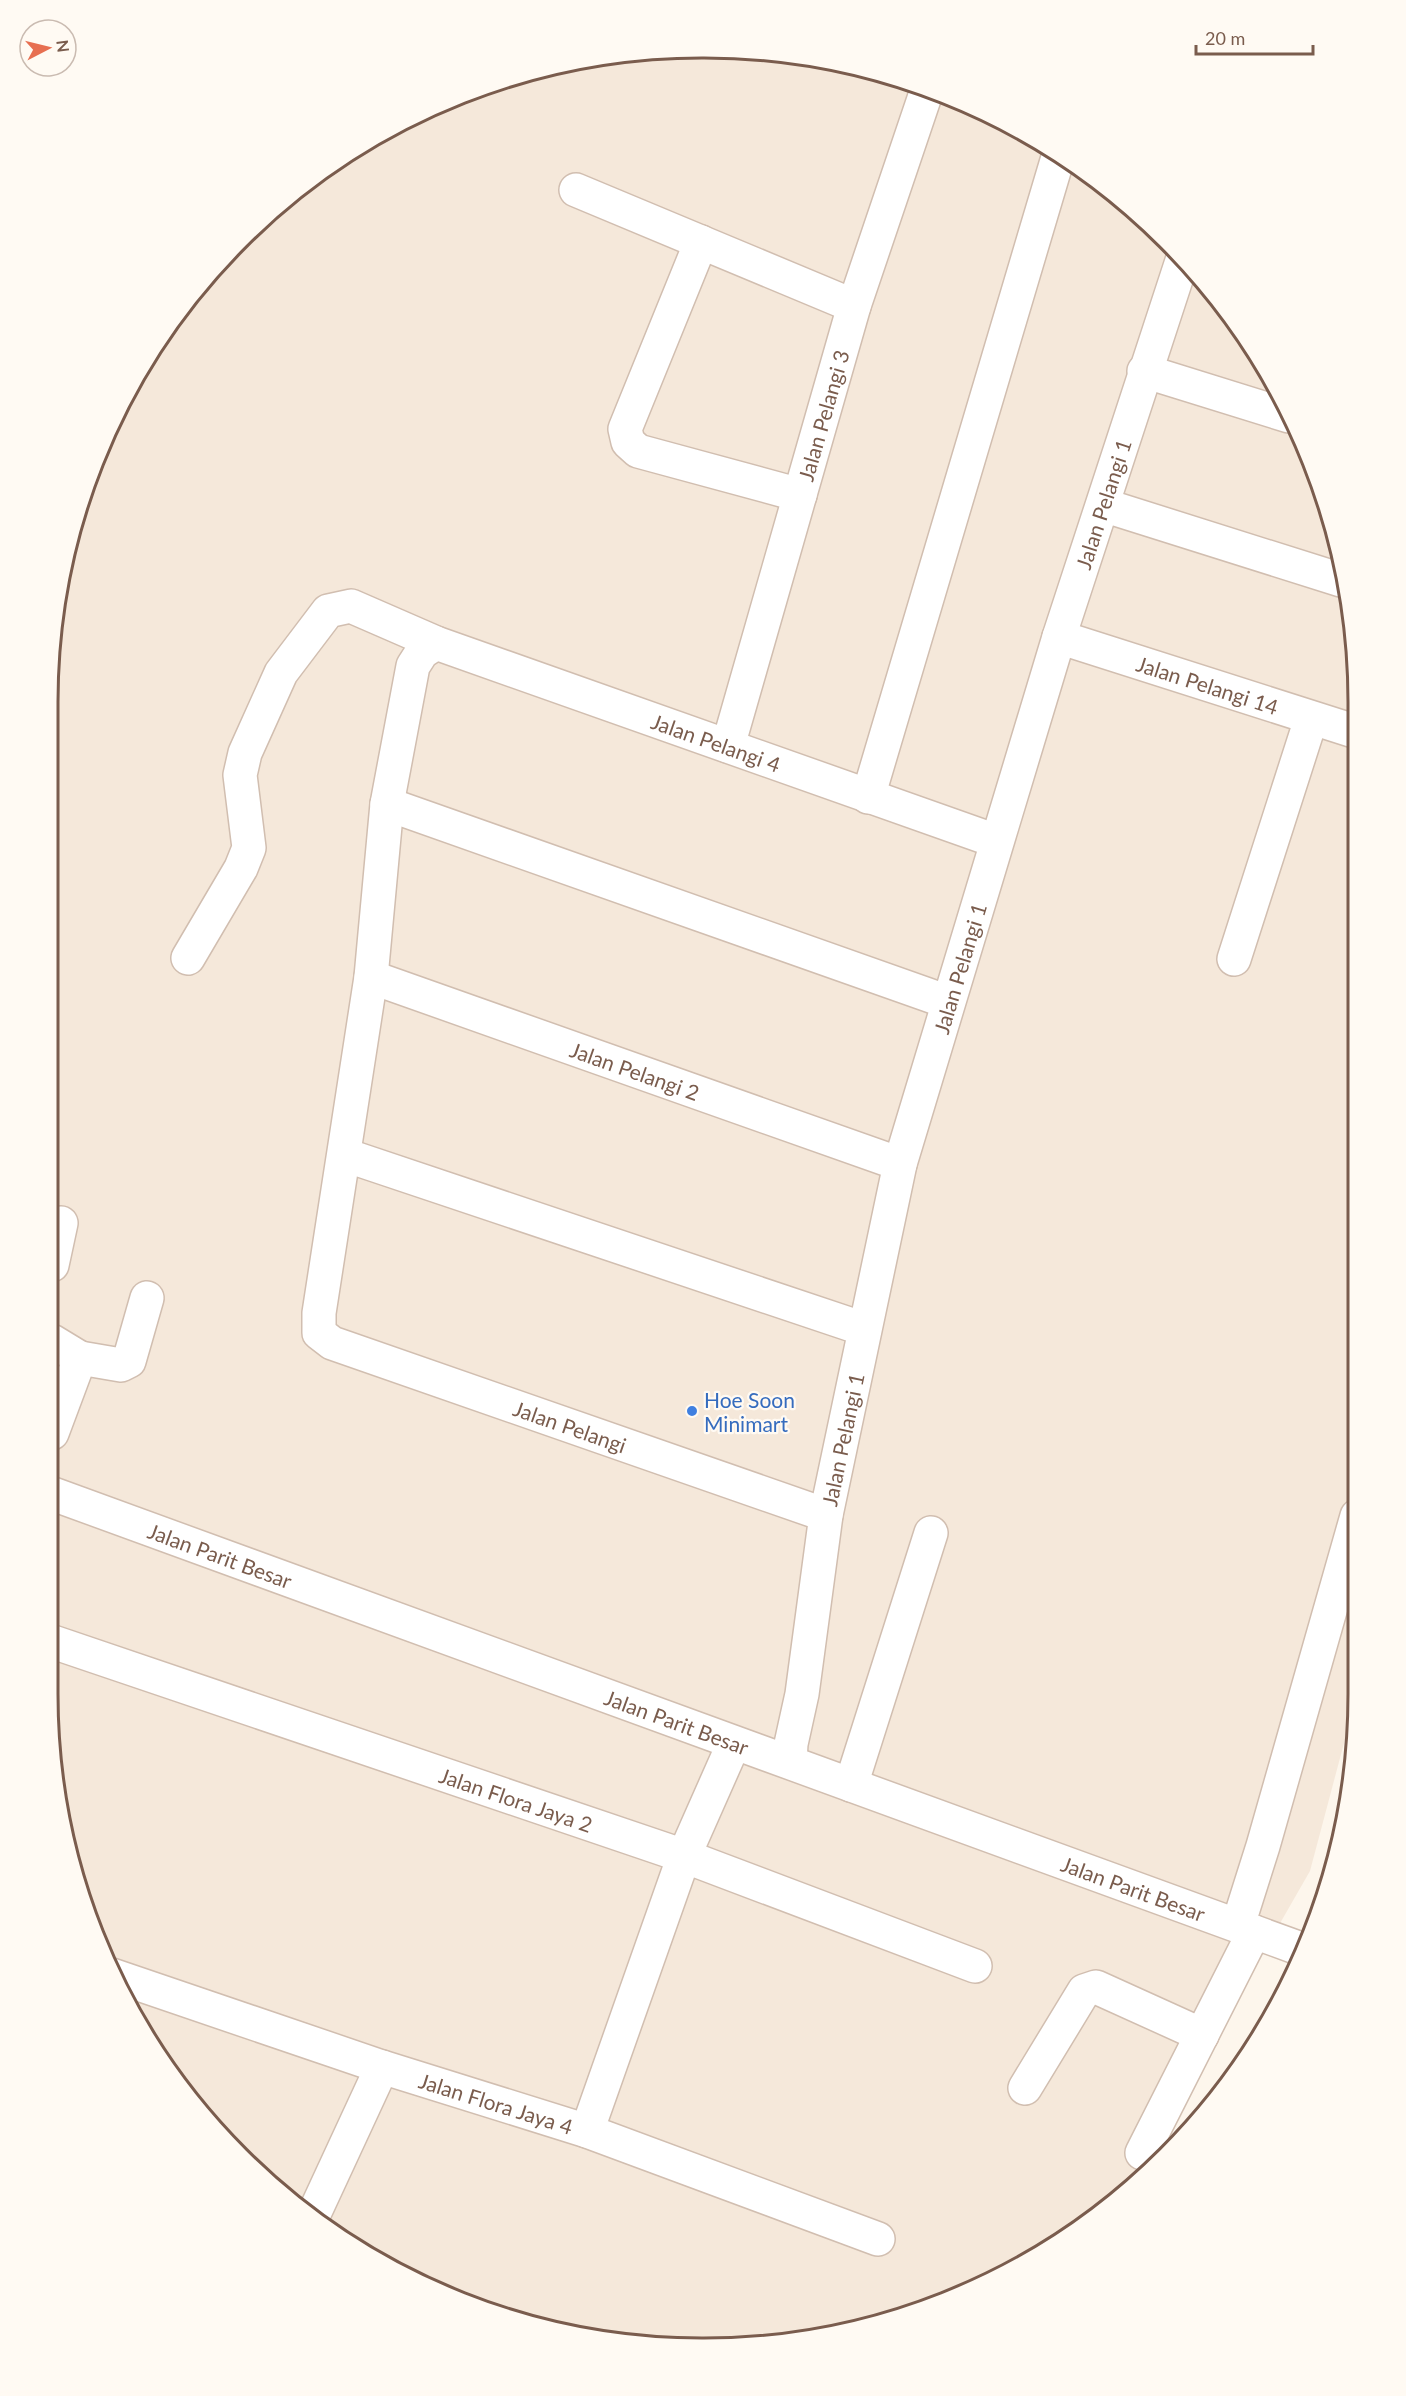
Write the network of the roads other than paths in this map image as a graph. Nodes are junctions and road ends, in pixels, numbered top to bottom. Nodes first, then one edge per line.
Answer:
1 (924, 98) edge
2 (1056, 164) edge
3 (576, 190) dead end
4 (701, 242) junction
5 (1179, 269) edge
6 (854, 306) junction
7 (1144, 371) junction
8 (1278, 413) edge
9 (800, 495) junction
10 (1103, 505) junction
11 (1335, 578) edge
12 (1059, 637) junction
13 (436, 643) junction
14 (1311, 718) junction
15 (1348, 729) edge
16 (728, 746) junction
17 (868, 797) junction
18 (387, 804) junction
19 (996, 842) junction
20 (188, 958) dead end
21 (1234, 959) dead end
22 (371, 977) junction
23 (948, 1002) junction
24 (345, 1155) junction
25 (900, 1164) junction
26 (61, 1222) dead end
27 (58, 1236) edge
28 (147, 1298) dead end
29 (864, 1329) junction
30 (58, 1345) edge
31 (81, 1358) junction
32 (58, 1417) edge
33 (58, 1496) edge
34 (826, 1515) junction
35 (931, 1533) dead end
36 (1348, 1548) edge
37 (58, 1644) edge
38 (734, 1743) junction
39 (790, 1753) junction
40 (851, 1785) junction
41 (684, 1856) junction
42 (1246, 1929) junction
43 (1295, 1947) edge
44 (975, 1966) dead end
45 (126, 1980) edge
46 (1202, 2035) junction
47 (382, 2067) junction
48 (1025, 2088) dead end
49 (587, 2131) junction
50 (1142, 2152) dead end
51 (317, 2208) edge
52 (878, 2239) dead end

1 - 6 street, Jalan Pelangi 3
2 - 17 street
3 - 4 street
4 - 6 street
4 - 9 street
5 - 7 street, Jalan Pelangi 1
6 - 9 street, Jalan Pelangi 3
7 - 8 street
7 - 10 street, Jalan Pelangi 1
9 - 16 street, Jalan Pelangi 3
10 - 11 street
10 - 12 street, Jalan Pelangi 1
12 - 14 street, Jalan Pelangi 14
12 - 19 street, Jalan Pelangi 1
13 - 16 street, Jalan Pelangi 4
13 - 18 street
13 - 20 street, Jalan Pelangi 4
14 - 15 street, Jalan Pelangi 14
14 - 21 street
16 - 17 street, Jalan Pelangi 4
17 - 19 street, Jalan Pelangi 4
18 - 22 street
18 - 23 street
19 - 23 street, Jalan Pelangi 1
22 - 24 street
22 - 25 street, Jalan Pelangi 2
23 - 25 street, Jalan Pelangi 1
24 - 29 street
24 - 34 street, Jalan Pelangi
25 - 29 street, Jalan Pelangi 1
26 - 27 street
28 - 31 street
29 - 34 street, Jalan Pelangi 1
30 - 31 street
31 - 32 street
33 - 38 street, Jalan Parit Besar
34 - 39 street, Jalan Pelangi 1
35 - 40 street
36 - 42 street
37 - 41 street, Jalan Flora Jaya 2
38 - 39 street, Jalan Parit Besar
38 - 41 street
39 - 40 street, Jalan Parit Besar
40 - 42 street, Jalan Parit Besar
41 - 44 street, Jalan Flora Jaya 2
41 - 49 street
42 - 43 street, Jalan Parit Besar
42 - 46 street
45 - 47 street, Jalan Flora Jaya 4
46 - 48 street
46 - 50 street
47 - 49 street, Jalan Flora Jaya 4
47 - 51 street
49 - 52 street, Jalan Flora Jaya 4

